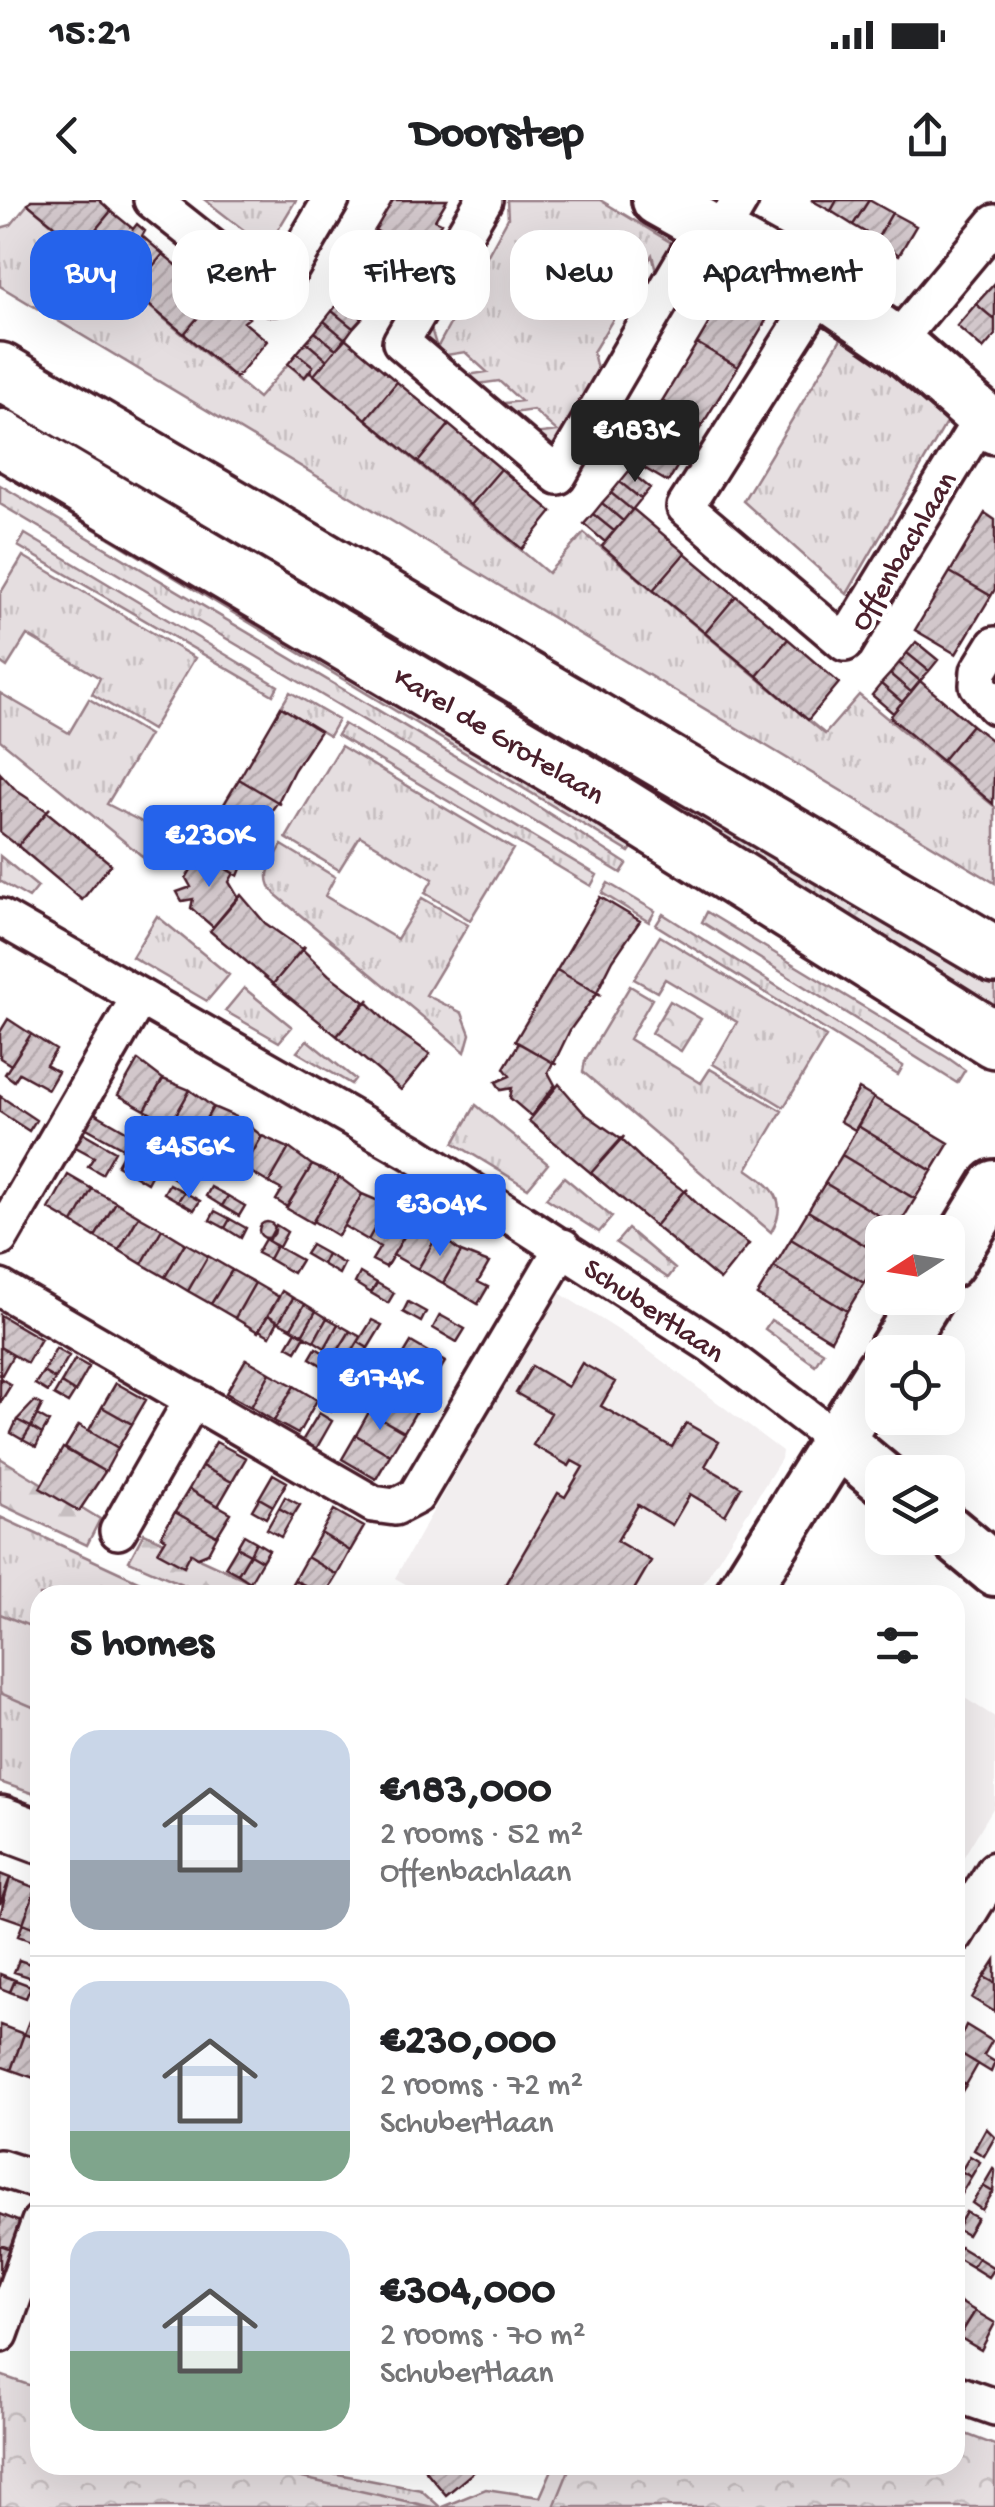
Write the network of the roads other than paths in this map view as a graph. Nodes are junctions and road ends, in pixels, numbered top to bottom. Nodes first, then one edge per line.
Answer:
1 (152, 200) edge
2 (331, 200) edge
3 (484, 200) edge
4 (658, 200) edge
5 (722, 220) edge
6 (995, 224) edge
7 (804, 320) edge
8 (863, 320) edge
9 (896, 342) junction
10 (0, 370) edge
11 (988, 423) edge
12 (0, 438) edge
13 (995, 645) edge
14 (995, 706) edge
15 (0, 917) edge
16 (995, 955) edge
17 (138, 998) junction
18 (995, 1040) edge
19 (995, 1186) edge
20 (965, 1235) edge
21 (0, 1238) edge
22 (563, 1247) junction
23 (0, 1288) edge
24 (865, 1397) edge
25 (193, 1398) junction
26 (838, 1441) junction
27 (865, 1464) edge
28 (118, 1531) dead end
29 (965, 1545) edge
30 (995, 1570) edge
31 (747, 1585) edge
32 (0, 1822) edge
33 (30, 1832) edge
34 (995, 1870) edge
35 (965, 1919) edge
36 (0, 2168) edge
37 (30, 2178) edge
38 (30, 2250) edge
39 (0, 2334) edge
40 (965, 2396) edge
41 (995, 2407) edge

1 - 2 street
3 - 5 street
4 - 5 street, Offenbachlaan
6 - 9 street
7 - 11 street, Offenbachlaan
8 - 9 street, Offenbachlaan
9 - 11 street, Offenbachlaan
10 - 16 main road, Karel de Grotelaan
12 - 18 main road, Karel de Grotelaan
13 - 14 street
15 - 17 street, Schubertlaan
17 - 21 street
17 - 22 street, Schubertlaan
19 - 20 street
22 - 25 street
22 - 26 street, Schubertlaan
23 - 25 street
24 - 26 street
25 - 28 street
26 - 27 street, Schubertlaan
26 - 31 street
29 - 30 street
32 - 33 street
34 - 35 street
36 - 37 street
38 - 39 street
40 - 41 street

